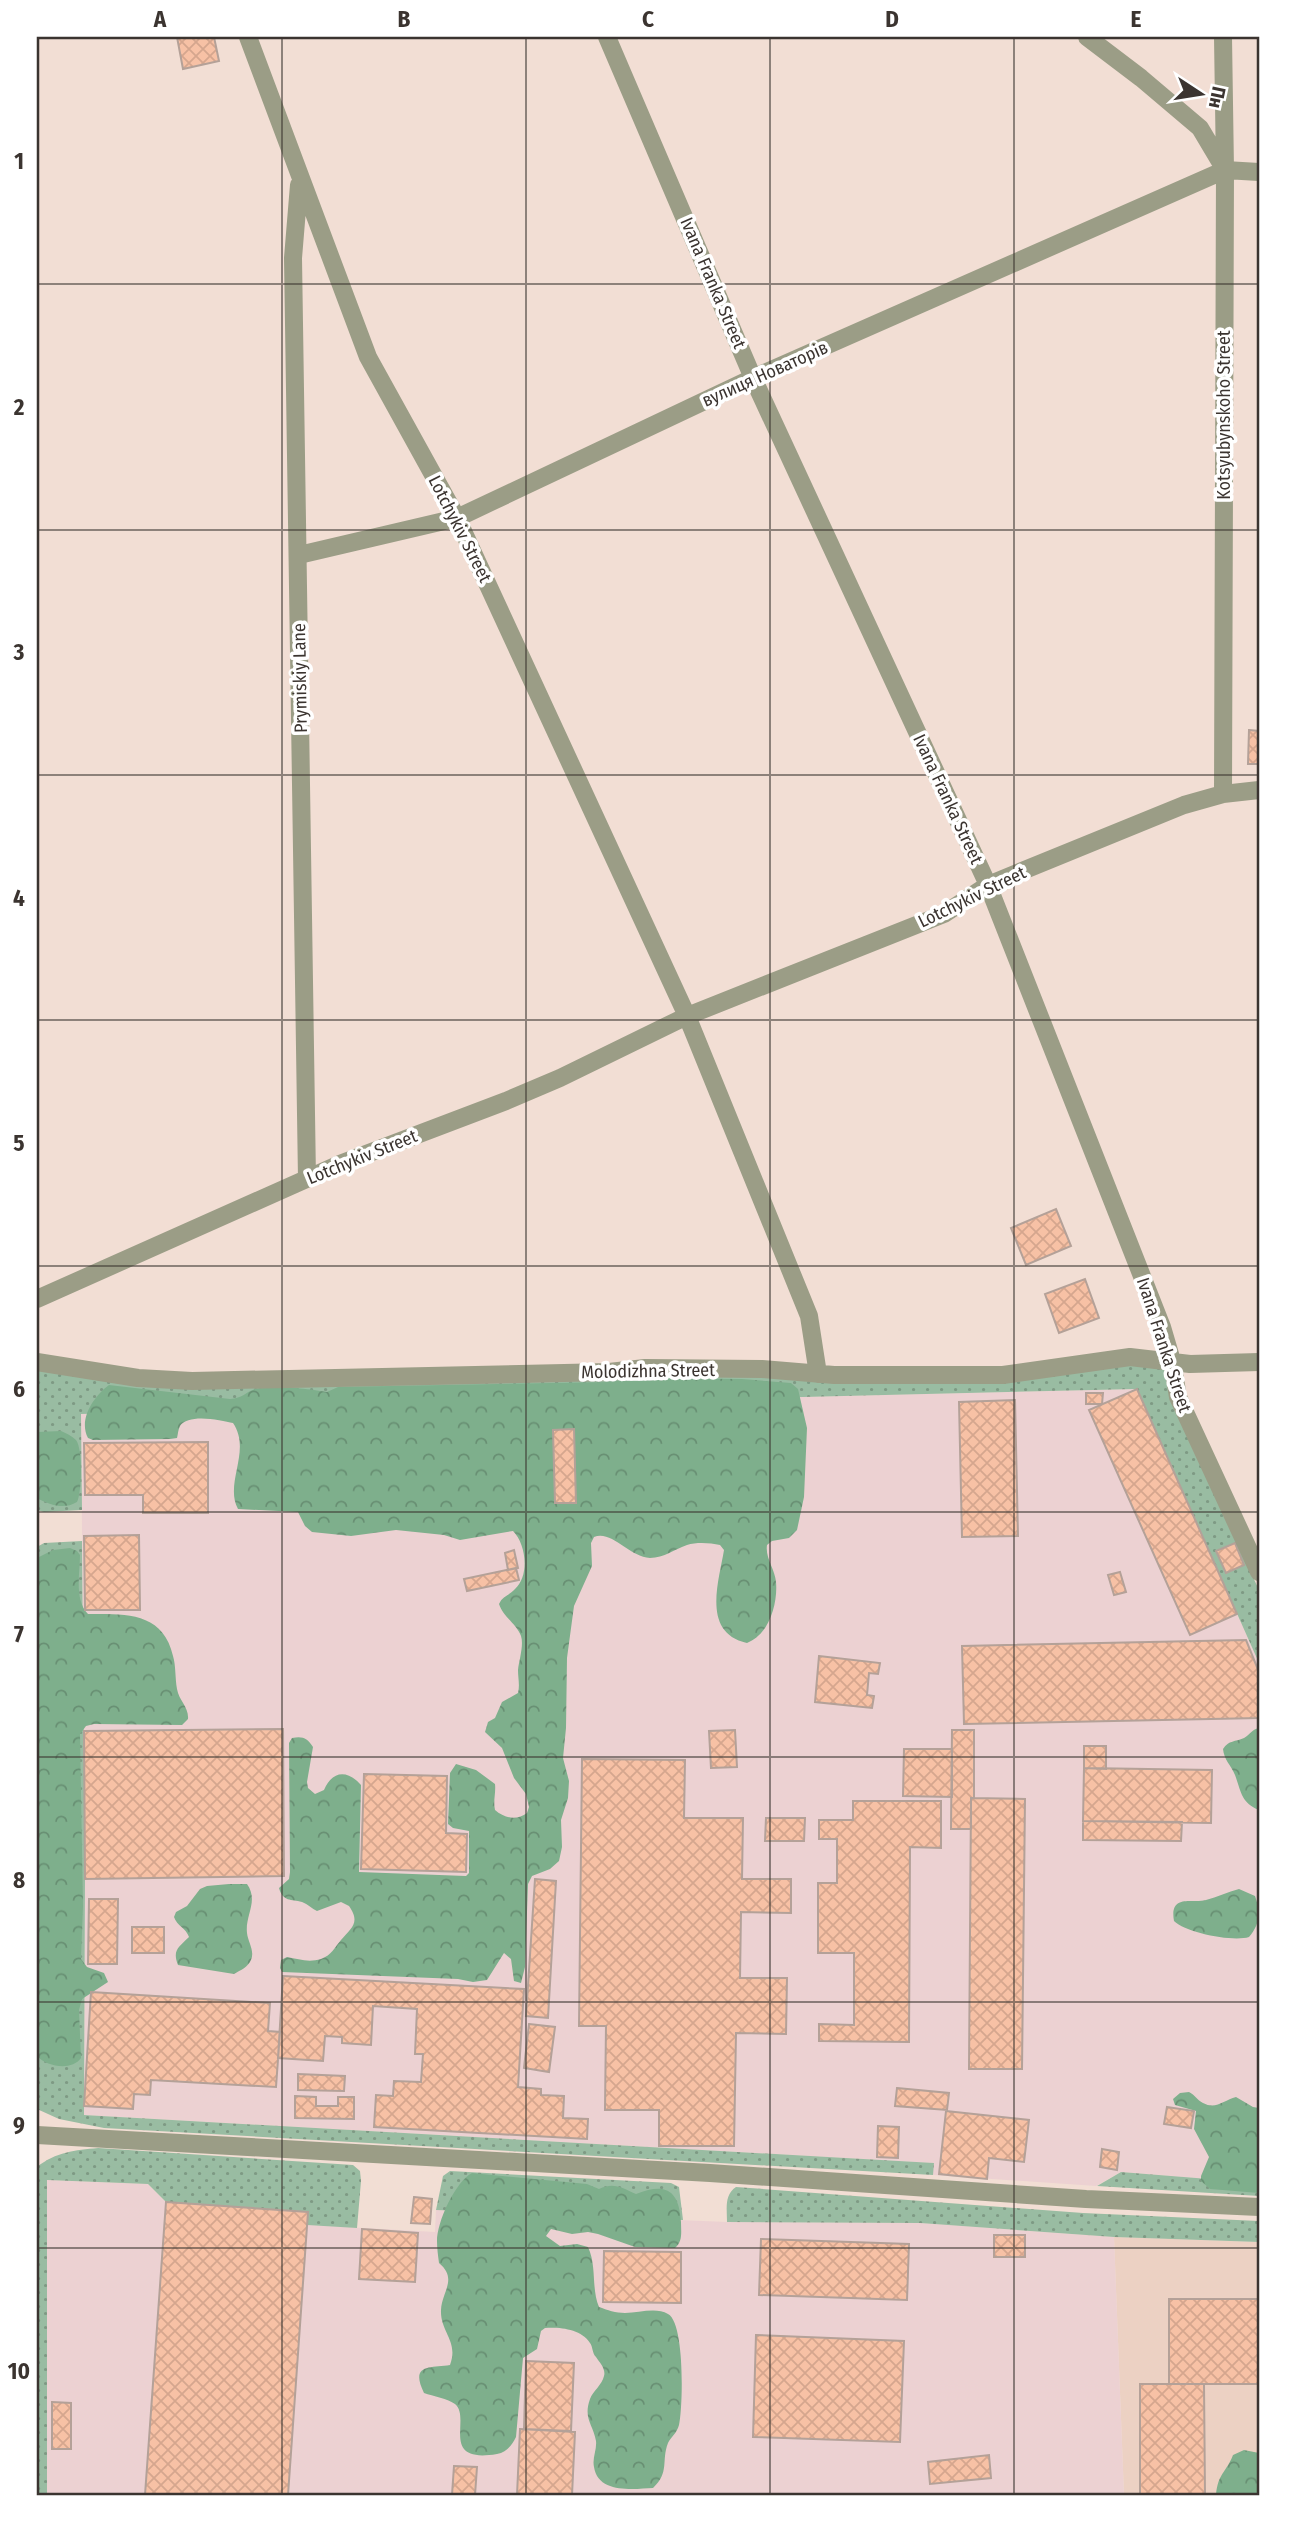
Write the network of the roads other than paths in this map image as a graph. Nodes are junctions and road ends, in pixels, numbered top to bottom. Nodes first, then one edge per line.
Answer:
1 (248, 37) edge
2 (607, 37) edge
3 (1087, 37) edge
4 (1223, 37) edge
5 (1225, 170) junction
6 (1259, 172) edge
7 (299, 178) junction
8 (753, 378) junction
9 (457, 518) junction
10 (299, 555) junction
11 (1259, 790) edge
12 (1223, 794) junction
13 (988, 885) junction
14 (687, 1016) junction
15 (307, 1179) junction
16 (37, 1299) edge
17 (1172, 1361) junction
18 (1259, 1362) edge
19 (37, 1363) edge
20 (818, 1374) junction
21 (1259, 1572) edge
22 (37, 2136) edge
23 (1259, 2207) edge

1 - 7 street, Lotchykiv Street
2 - 8 street, Ivana Franka Street
3 - 5 street
4 - 5 street, Kotsyubynskoho Street
5 - 6 street
5 - 8 street, вулиця Новаторів
5 - 12 street, Kotsyubynskoho Street
7 - 9 street, Lotchykiv Street
7 - 10 street, Prymiskiy Lane
8 - 9 street, вулиця Новаторів
8 - 13 street, Ivana Franka Street
9 - 10 street, вулиця Новаторів
9 - 14 street, Lotchykiv Street
10 - 15 street, Prymiskiy Lane
11 - 12 street, Lotchykiv Street
12 - 13 street, Lotchykiv Street
13 - 14 street, Lotchykiv Street
13 - 17 street, Ivana Franka Street
14 - 15 street, Lotchykiv Street
14 - 20 street, Lotchykiv Street
15 - 16 street, Lotchykiv Street
17 - 18 street, Molodizhna Street
17 - 20 street, Molodizhna Street
17 - 21 street, Ivana Franka Street
19 - 20 street, Molodizhna Street
22 - 23 street

